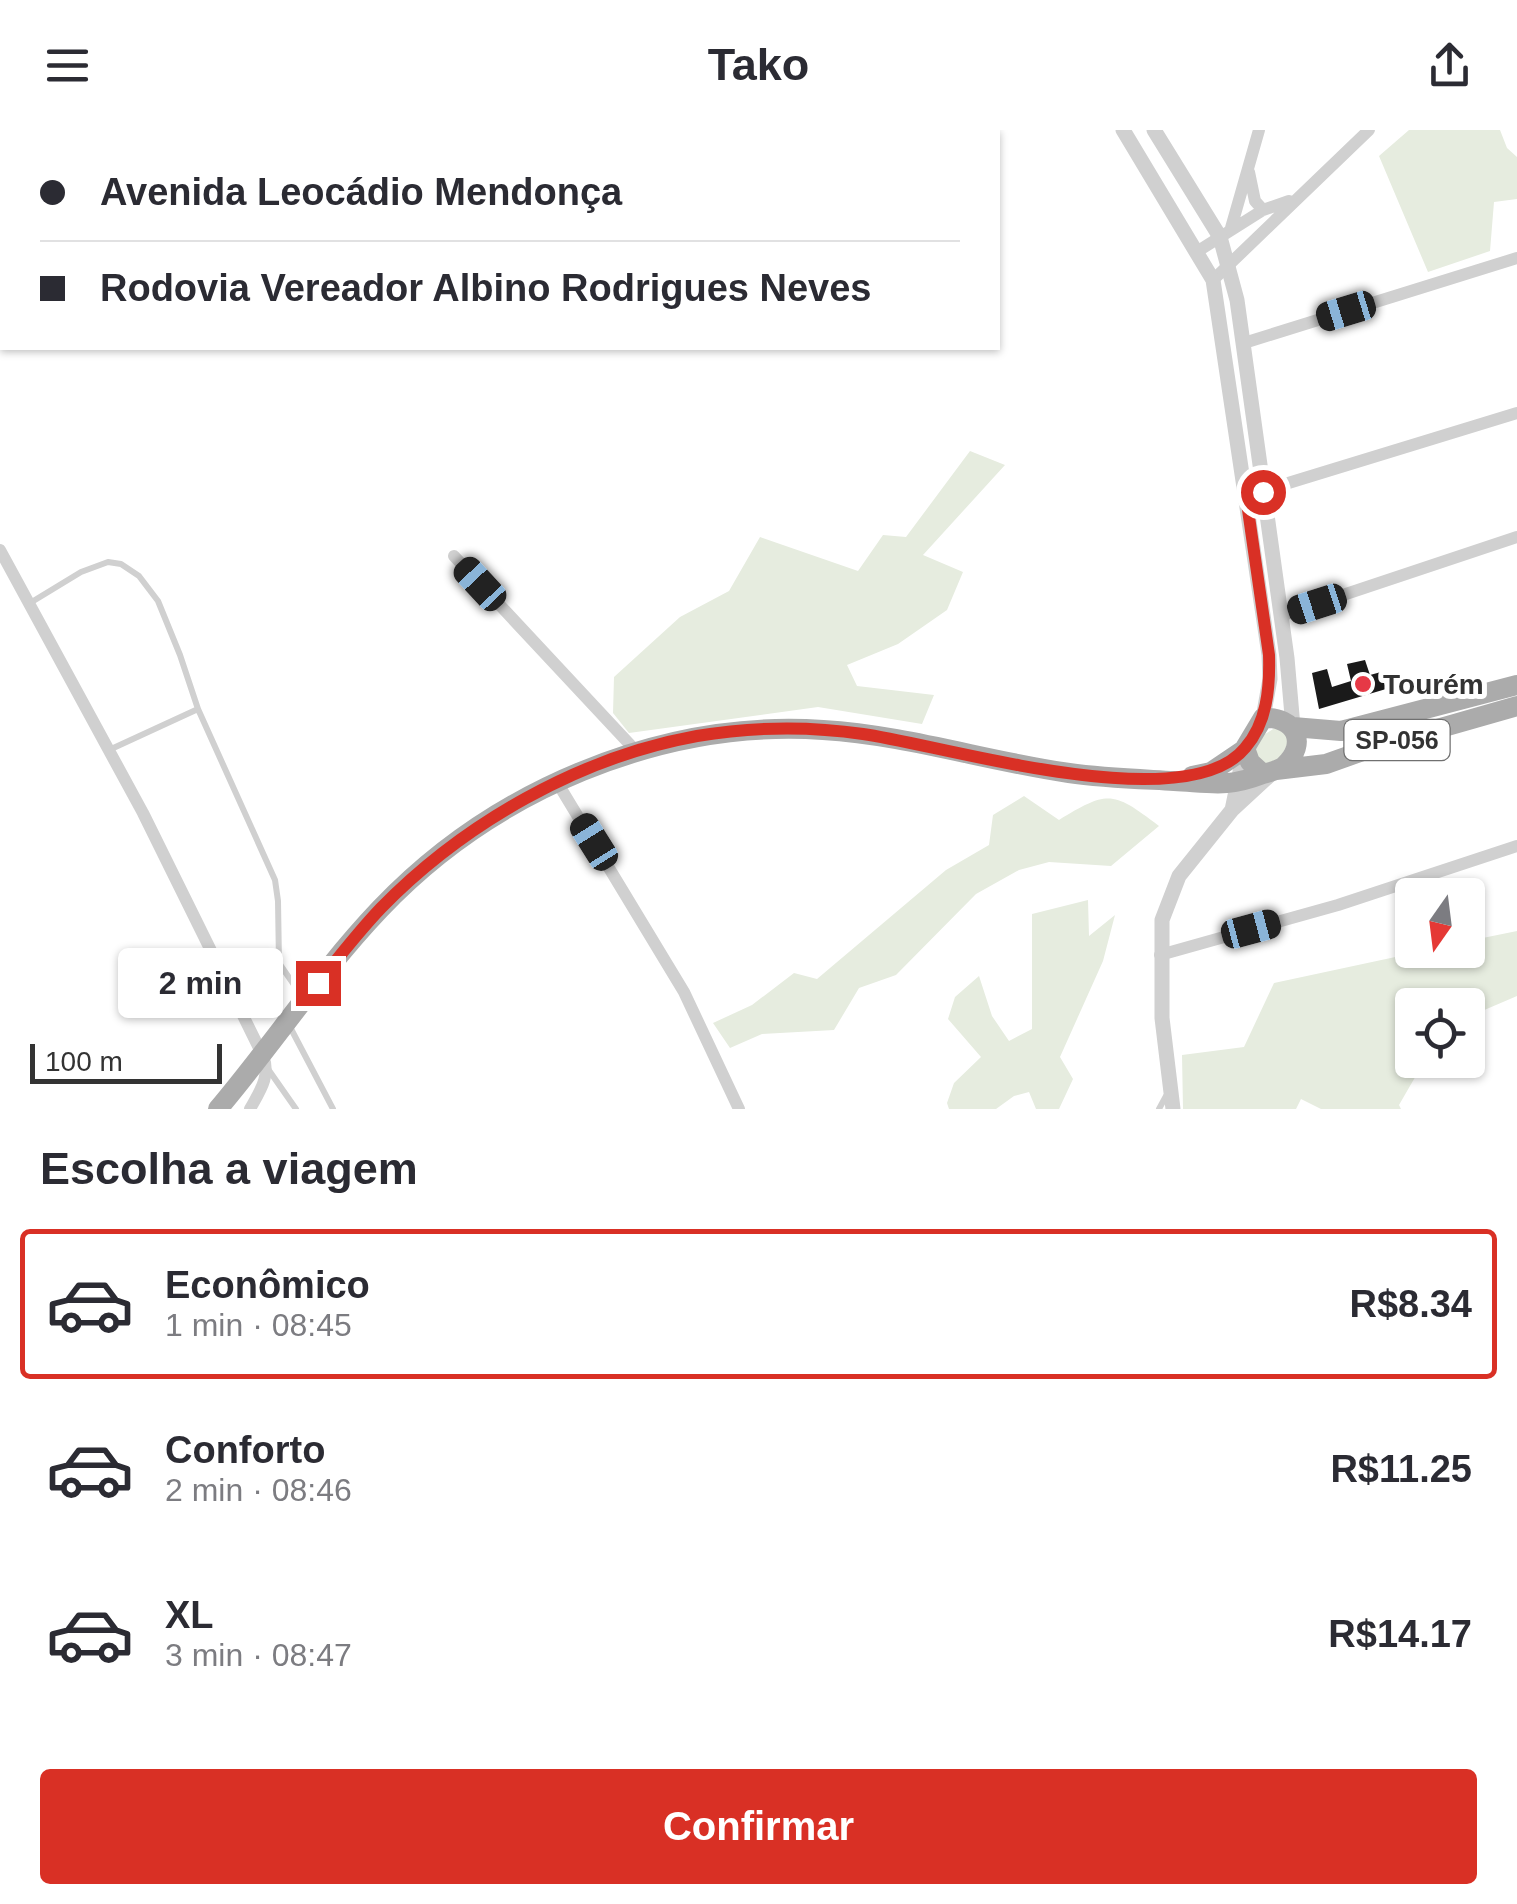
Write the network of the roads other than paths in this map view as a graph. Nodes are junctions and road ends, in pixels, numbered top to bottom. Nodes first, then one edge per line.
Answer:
1 (1124, 130) edge
2 (1154, 130) edge
3 (1259, 130) edge
4 (1370, 130) edge
5 (1248, 170) junction
6 (1304, 191) junction
7 (1263, 210) junction
8 (1226, 232) junction
9 (1198, 250) junction
10 (1517, 258) edge
11 (1228, 266) junction
12 (1213, 280) junction
13 (1244, 343) junction
14 (1517, 413) edge
15 (1263, 492) junction
16 (1246, 496) junction
17 (1517, 537) edge
18 (0, 550) edge
19 (454, 556) dead end
20 (30, 603) junction
21 (1280, 616) junction
22 (1517, 686) edge
23 (1517, 706) edge
24 (198, 709) junction
25 (1263, 718) junction
26 (1293, 727) junction
27 (1245, 749) junction
28 (109, 750) junction
29 (636, 751) junction
30 (1270, 772) junction
31 (1166, 780) junction
32 (557, 782) junction
33 (1238, 785) junction
34 (1232, 810) junction
35 (1517, 846) edge
36 (1160, 955) junction
37 (305, 1000) junction
38 (288, 1024) junction
39 (265, 1062) junction
40 (1170, 1090) junction
41 (218, 1109) edge
42 (250, 1109) edge
43 (296, 1109) edge
44 (332, 1109) edge
45 (739, 1109) edge
46 (1159, 1109) edge
47 (1174, 1109) edge

1 - 9 street
2 - 8 street
3 - 5 street
4 - 6 street
5 - 7 street
5 - 8 street
6 - 7 street
6 - 11 street
7 - 8 street
8 - 9 street
8 - 11 street
9 - 12 street
10 - 13 street
11 - 12 street
11 - 13 street
12 - 16 street
13 - 15 street
14 - 15 street
15 - 16 street
15 - 21 street
16 - 25 street
17 - 21 street
18 - 20 street
19 - 29 street
20 - 24 lane
20 - 28 street
21 - 26 street
22 - 26 main road
23 - 30 main road, SP-056
24 - 28 lane
24 - 37 lane
25 - 26 main road
25 - 27 main road
26 - 30 main road
27 - 30 main road
27 - 31 main road
27 - 33 street
28 - 39 street
29 - 31 main road, SP-056
29 - 32 main road, SP-056
30 - 33 main road, SP-056
30 - 34 street
31 - 33 main road, SP-056
32 - 37 main road, SP-056
32 - 45 street
33 - 34 street
34 - 36 street
35 - 36 street
36 - 40 street
37 - 38 main road, SP-056
38 - 39 main road, SP-056
38 - 44 lane
39 - 41 main road, SP-056
39 - 42 street
39 - 43 lane
40 - 46 lane
40 - 47 street

